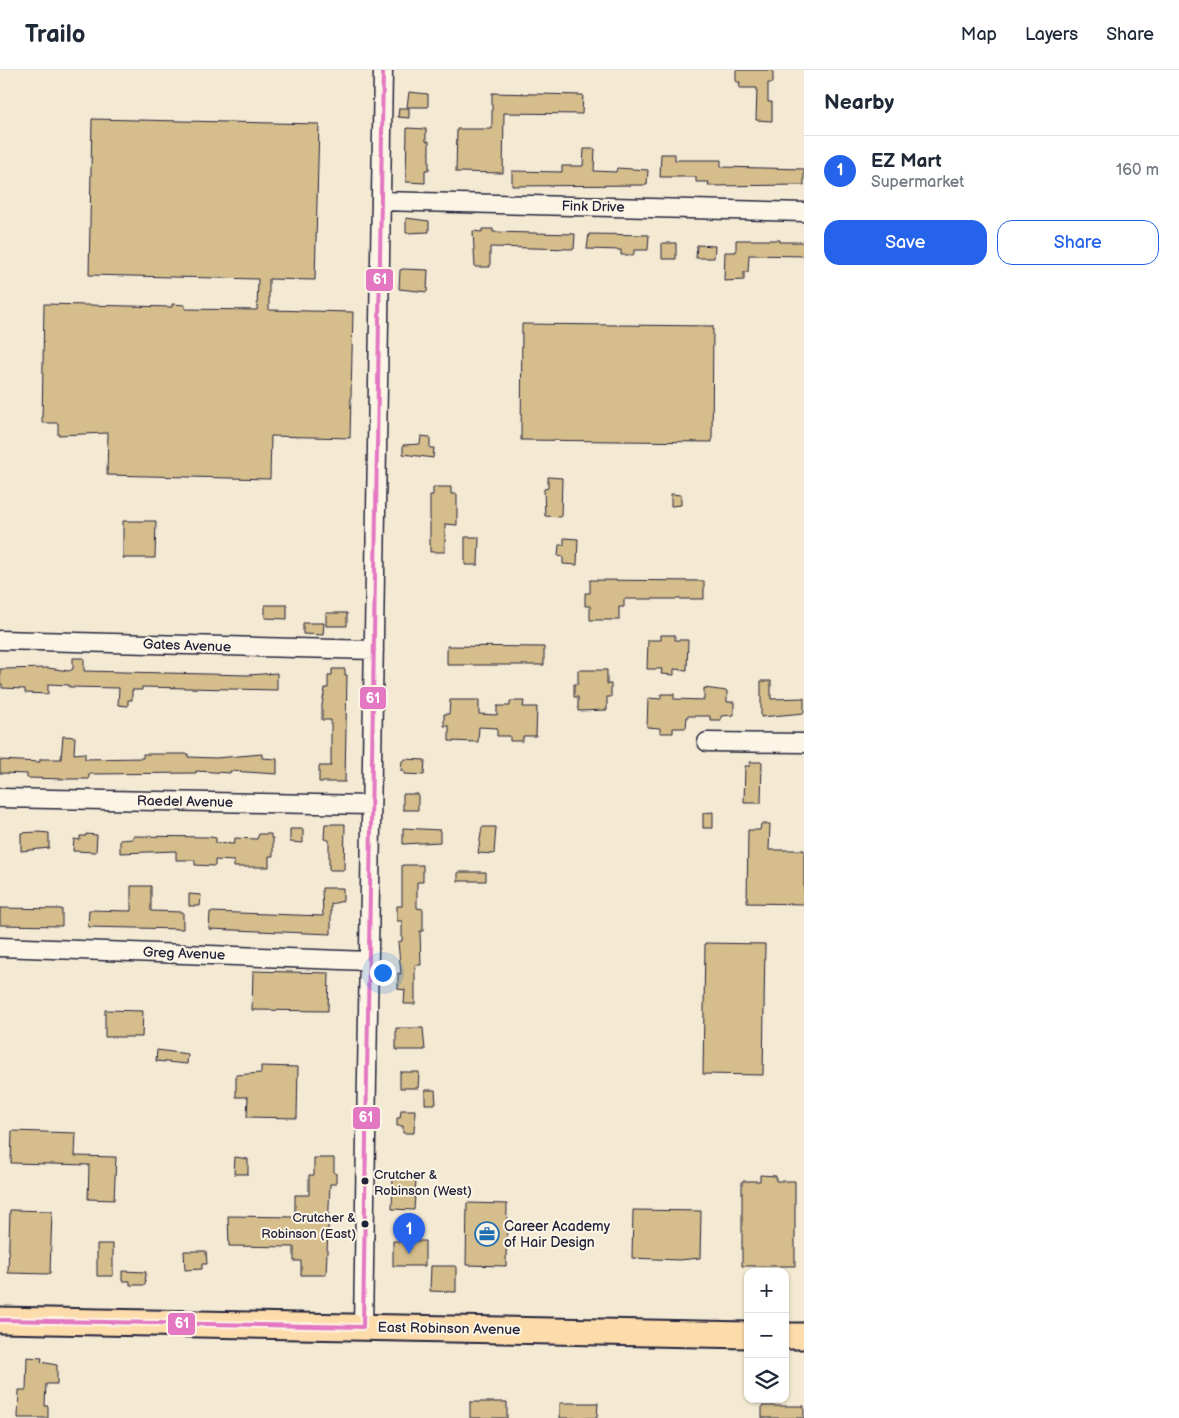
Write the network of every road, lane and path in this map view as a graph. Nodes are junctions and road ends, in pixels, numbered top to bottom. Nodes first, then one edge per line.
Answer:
1 (384, 70) edge
2 (381, 201) junction
3 (804, 212) edge
4 (0, 640) edge
5 (374, 650) junction
6 (708, 742) dead end
7 (804, 743) edge
8 (0, 798) edge
9 (370, 805) junction
10 (0, 947) edge
11 (368, 961) junction
12 (0, 1320) edge
13 (363, 1327) junction
14 (744, 1335) edge
15 (789, 1336) edge
16 (804, 1336) edge

1 - 2 street
2 - 3 street, Fink Drive
2 - 5 street
4 - 5 street, Gates Avenue
5 - 9 street
6 - 7 street
8 - 9 street, Raedel Avenue
9 - 11 street
10 - 11 street, Greg Avenue
11 - 13 street
12 - 13 highway, East Robinson Avenue
13 - 14 highway, East Robinson Avenue
15 - 16 highway

